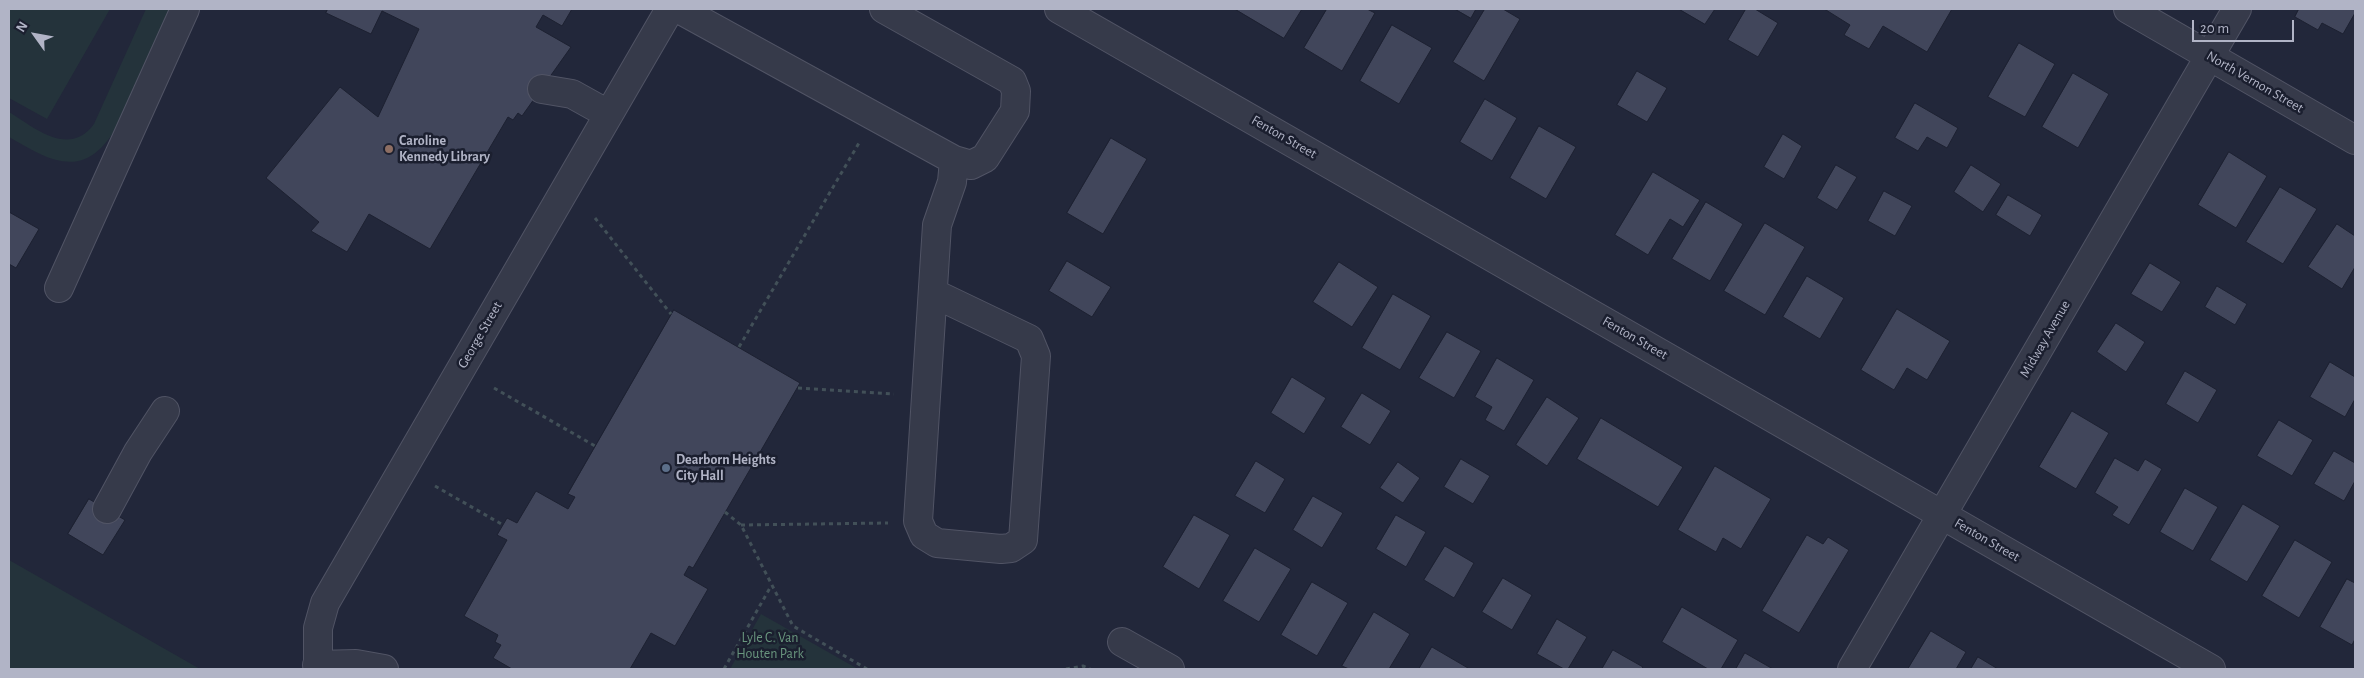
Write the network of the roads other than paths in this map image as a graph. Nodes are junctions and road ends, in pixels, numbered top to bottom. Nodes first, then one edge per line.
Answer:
1 (185, 9) edge
2 (670, 9) edge
3 (679, 9) edge
4 (884, 9) edge
5 (1059, 9) edge
6 (2128, 9) edge
7 (2237, 9) edge
8 (2210, 56) junction
9 (542, 89) dead end
10 (608, 114) junction
11 (2355, 140) edge
12 (954, 160) junction
13 (59, 288) dead end
14 (933, 292) junction
15 (165, 411) dead end
16 (107, 509) dead end
17 (1942, 514) junction
18 (1122, 642) dead end
19 (318, 667) edge
20 (384, 669) edge
21 (1170, 669) edge
22 (1852, 669) edge
23 (2211, 669) edge

1 - 13 street
2 - 10 street, George Street
3 - 12 street
4 - 12 street
5 - 17 street, Fenton Street
6 - 8 street, North Vernon Street
7 - 8 street, Midway Avenue
8 - 11 street, North Vernon Street
8 - 17 street, Midway Avenue
9 - 10 street
10 - 19 street, George Street
12 - 14 street
14 - 14 street
15 - 16 street
17 - 22 street, Midway Avenue
17 - 23 street, Fenton Street
18 - 21 street
19 - 20 street

